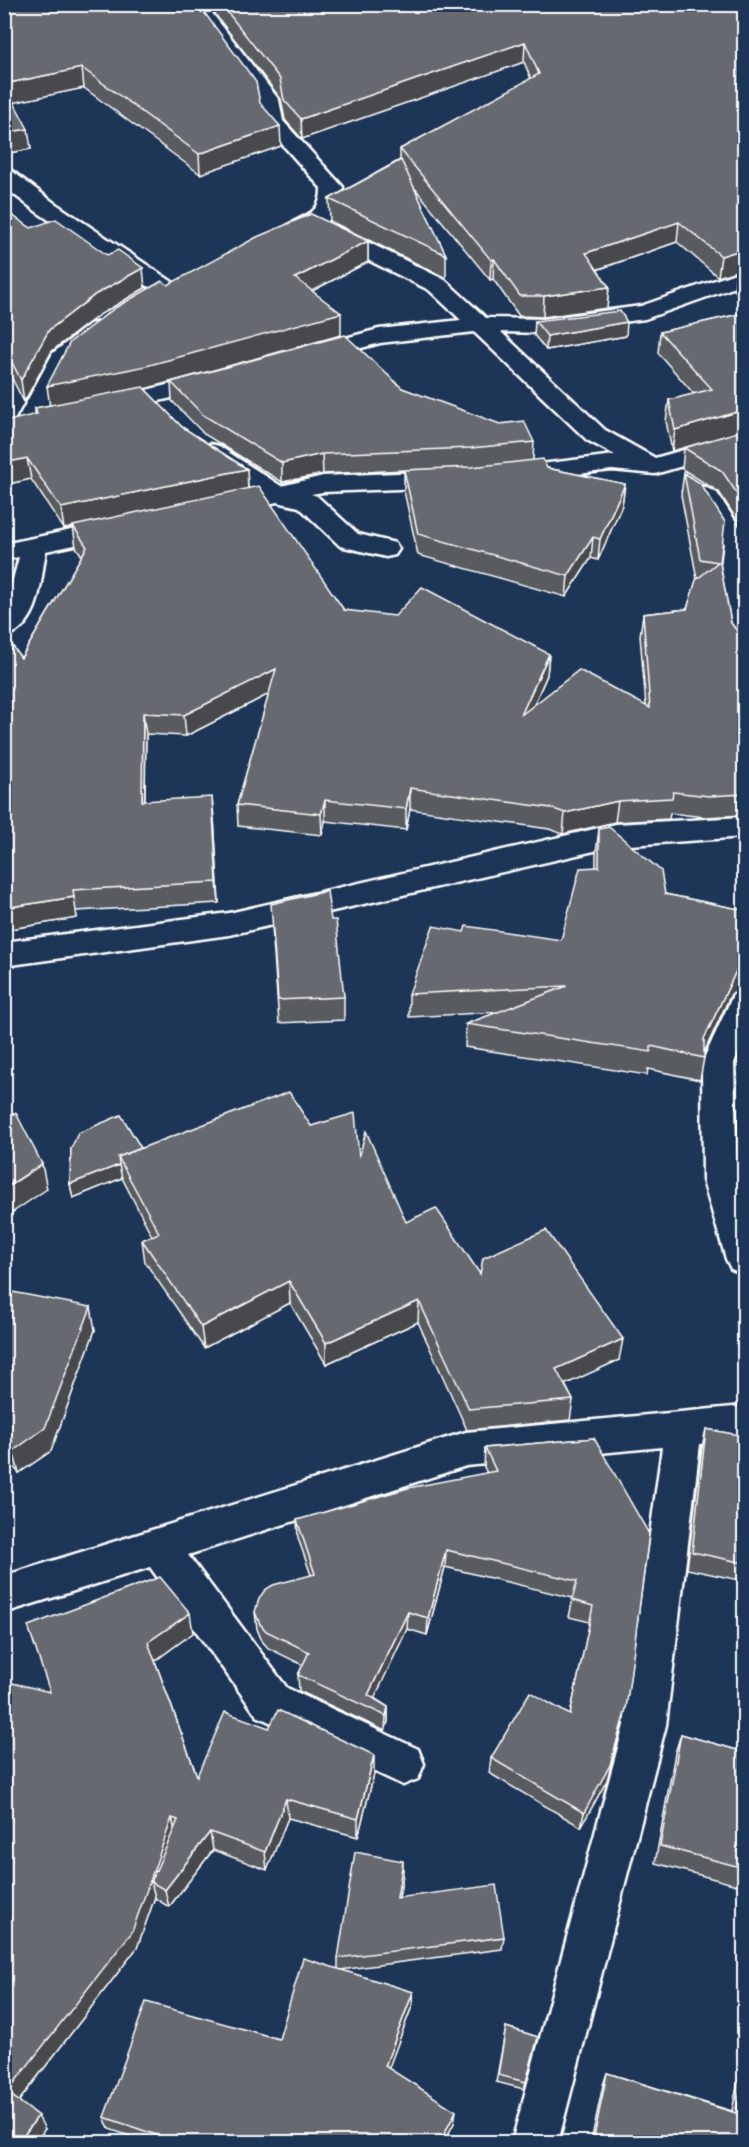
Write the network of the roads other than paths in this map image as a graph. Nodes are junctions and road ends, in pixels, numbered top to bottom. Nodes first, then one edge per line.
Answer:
1 (195, 4) edge
2 (4, 176) edge
3 (312, 224) junction
4 (270, 242) edge
5 (744, 278) edge
6 (166, 289) edge
7 (117, 316) edge
8 (477, 325) junction
9 (288, 360) edge
10 (231, 376) edge
11 (151, 398) junction
12 (84, 411) edge
13 (4, 426) edge
14 (744, 440) edge
15 (655, 466) junction
16 (276, 494) junction
17 (196, 512) edge
18 (138, 524) edge
19 (34, 547) junction
20 (386, 549) dead end
21 (4, 552) edge
22 (4, 628) edge
23 (744, 644) edge
24 (744, 827) edge
25 (4, 954) edge
26 (744, 1004) edge
27 (744, 1259) edge
28 (744, 1423) edge
29 (683, 1429) junction
30 (158, 1546) junction
31 (4, 1595) edge
32 (403, 1764) dead end
33 (535, 2142) edge

1 - 3 street
2 - 6 street
3 - 4 street
3 - 8 street
5 - 8 street
7 - 13 street
8 - 9 street
8 - 15 street
10 - 11 street
11 - 12 street
11 - 16 street
14 - 15 street
15 - 16 street
15 - 23 street
16 - 17 street
16 - 20 street
18 - 19 street
19 - 21 street
19 - 22 street
24 - 25 street
26 - 27 street
28 - 29 street
29 - 30 street
29 - 33 street
30 - 31 street
30 - 32 street

